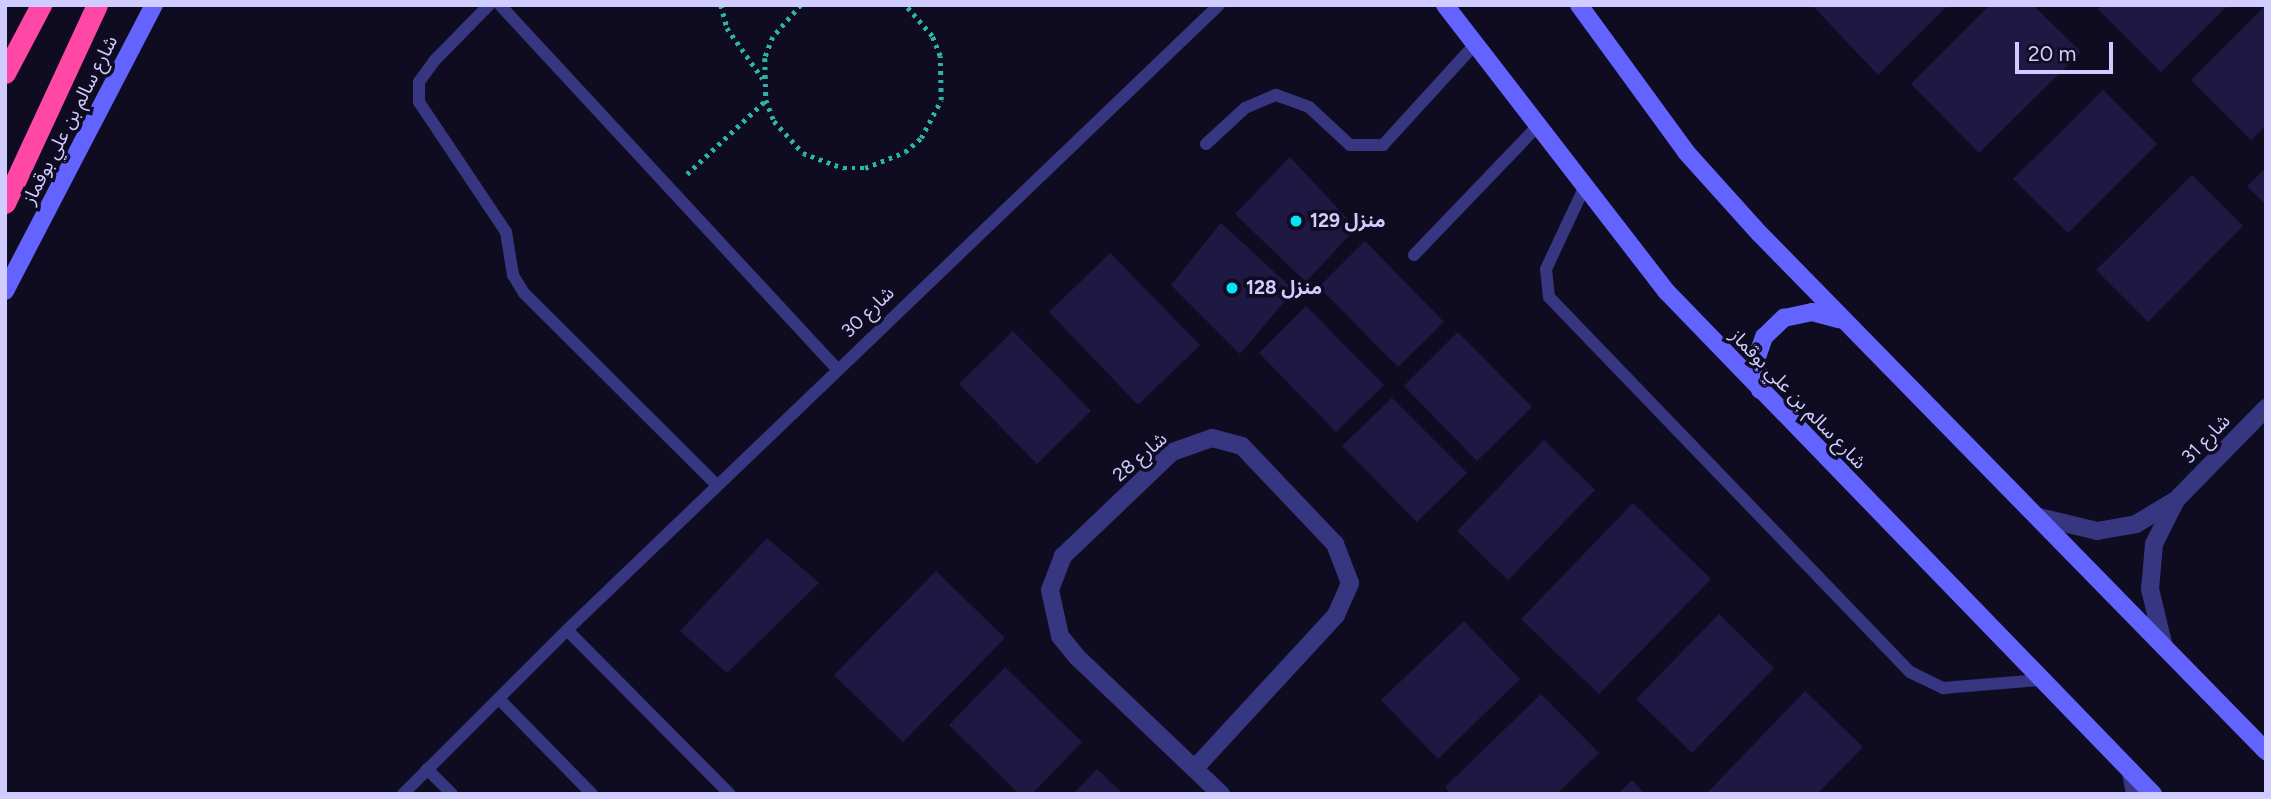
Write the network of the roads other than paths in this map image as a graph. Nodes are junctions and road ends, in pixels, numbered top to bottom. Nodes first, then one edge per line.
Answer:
1 (41, 5) edge
2 (97, 5) edge
3 (153, 5) edge
4 (489, 5) edge
5 (500, 5) edge
6 (1206, 5) edge
7 (1219, 5) edge
8 (1445, 5) edge
9 (1578, 5) edge
10 (1196, 22) junction
11 (1477, 42) junction
12 (5, 73) edge
13 (1536, 128) junction
14 (1206, 144) dead end
15 (1584, 188) junction
16 (5, 204) edge
17 (1415, 255) dead end
18 (5, 291) edge
19 (1839, 319) junction
20 (837, 369) junction
21 (1760, 391) junction
22 (2266, 408) edge
23 (717, 485) junction
24 (2176, 500) junction
25 (2039, 517) junction
26 (567, 630) junction
27 (2164, 647) junction
28 (2040, 680) junction
29 (499, 699) junction
30 (2266, 751) edge
31 (1195, 768) junction
32 (428, 769) junction
33 (2131, 772) junction
34 (403, 794) edge
35 (452, 794) edge
36 (592, 794) edge
37 (730, 794) edge
38 (1221, 794) edge
39 (2135, 794) edge
40 (2153, 794) edge

1 - 12 highway
2 - 16 highway
3 - 18 main road, شارع سالم بن علي بوقماز
4 - 23 lane
5 - 20 lane
6 - 10 lane, شارع 30
7 - 10 lane, شارع 30
8 - 11 main road, شارع سالم بن علي بوقماز
9 - 19 main road
10 - 20 lane, شارع 30
11 - 13 main road, شارع سالم بن علي بوقماز
11 - 14 lane
13 - 15 main road, شارع سالم بن علي بوقماز
13 - 17 lane
15 - 21 main road, شارع سالم بن علي بوقماز
15 - 28 lane
19 - 21 main road
19 - 25 main road
20 - 23 lane, شارع 30
21 - 28 main road, شارع سالم بن علي بوقماز
22 - 24 street, شارع 31
23 - 26 lane, شارع 30
24 - 25 street, شارع 31
24 - 27 street, شارع 31
25 - 27 main road
26 - 29 lane, شارع 30
26 - 37 lane
27 - 30 main road
28 - 33 main road, شارع سالم بن علي بوقماز
29 - 32 lane, شارع 30
29 - 36 lane
31 - 31 street, شارع 28
31 - 38 street, شارع 28
32 - 34 lane, شارع 30
32 - 35 lane
33 - 39 street
33 - 40 main road, شارع سالم بن علي بوقماز

